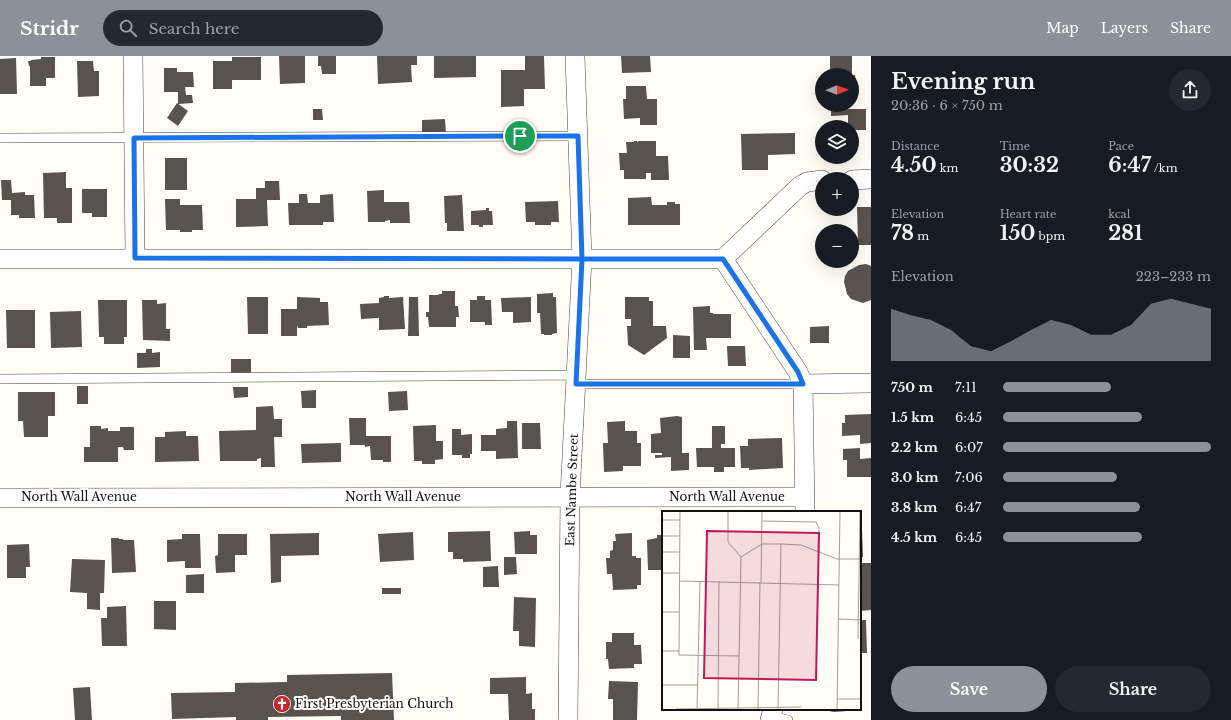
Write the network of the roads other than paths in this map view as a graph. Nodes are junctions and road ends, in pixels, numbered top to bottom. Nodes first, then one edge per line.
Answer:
1 (133, 56) edge
2 (575, 56) edge
3 (578, 136) junction
4 (0, 138) edge
5 (134, 138) junction
6 (871, 179) edge
7 (859, 180) edge
8 (815, 181) edge
9 (135, 258) junction
10 (0, 259) edge
11 (582, 259) junction
12 (723, 259) junction
13 (0, 379) edge
14 (576, 380) junction
15 (871, 383) edge
16 (803, 384) junction
17 (570, 496) junction
18 (0, 498) edge
19 (805, 504) edge
20 (568, 720) edge

1 - 5 street
2 - 3 street, East Nambe Street
3 - 5 lane
3 - 11 street, East Nambe Street
4 - 5 lane
5 - 9 street
6 - 7 street
8 - 12 street
9 - 10 street
9 - 11 street
11 - 12 street
11 - 14 street, East Nambe Street
12 - 16 street
13 - 14 lane
14 - 16 lane
14 - 17 street, East Nambe Street
15 - 16 street
16 - 19 street
17 - 18 street, North Wall Avenue
17 - 19 street, North Wall Avenue
17 - 20 street, East Nambe Street

